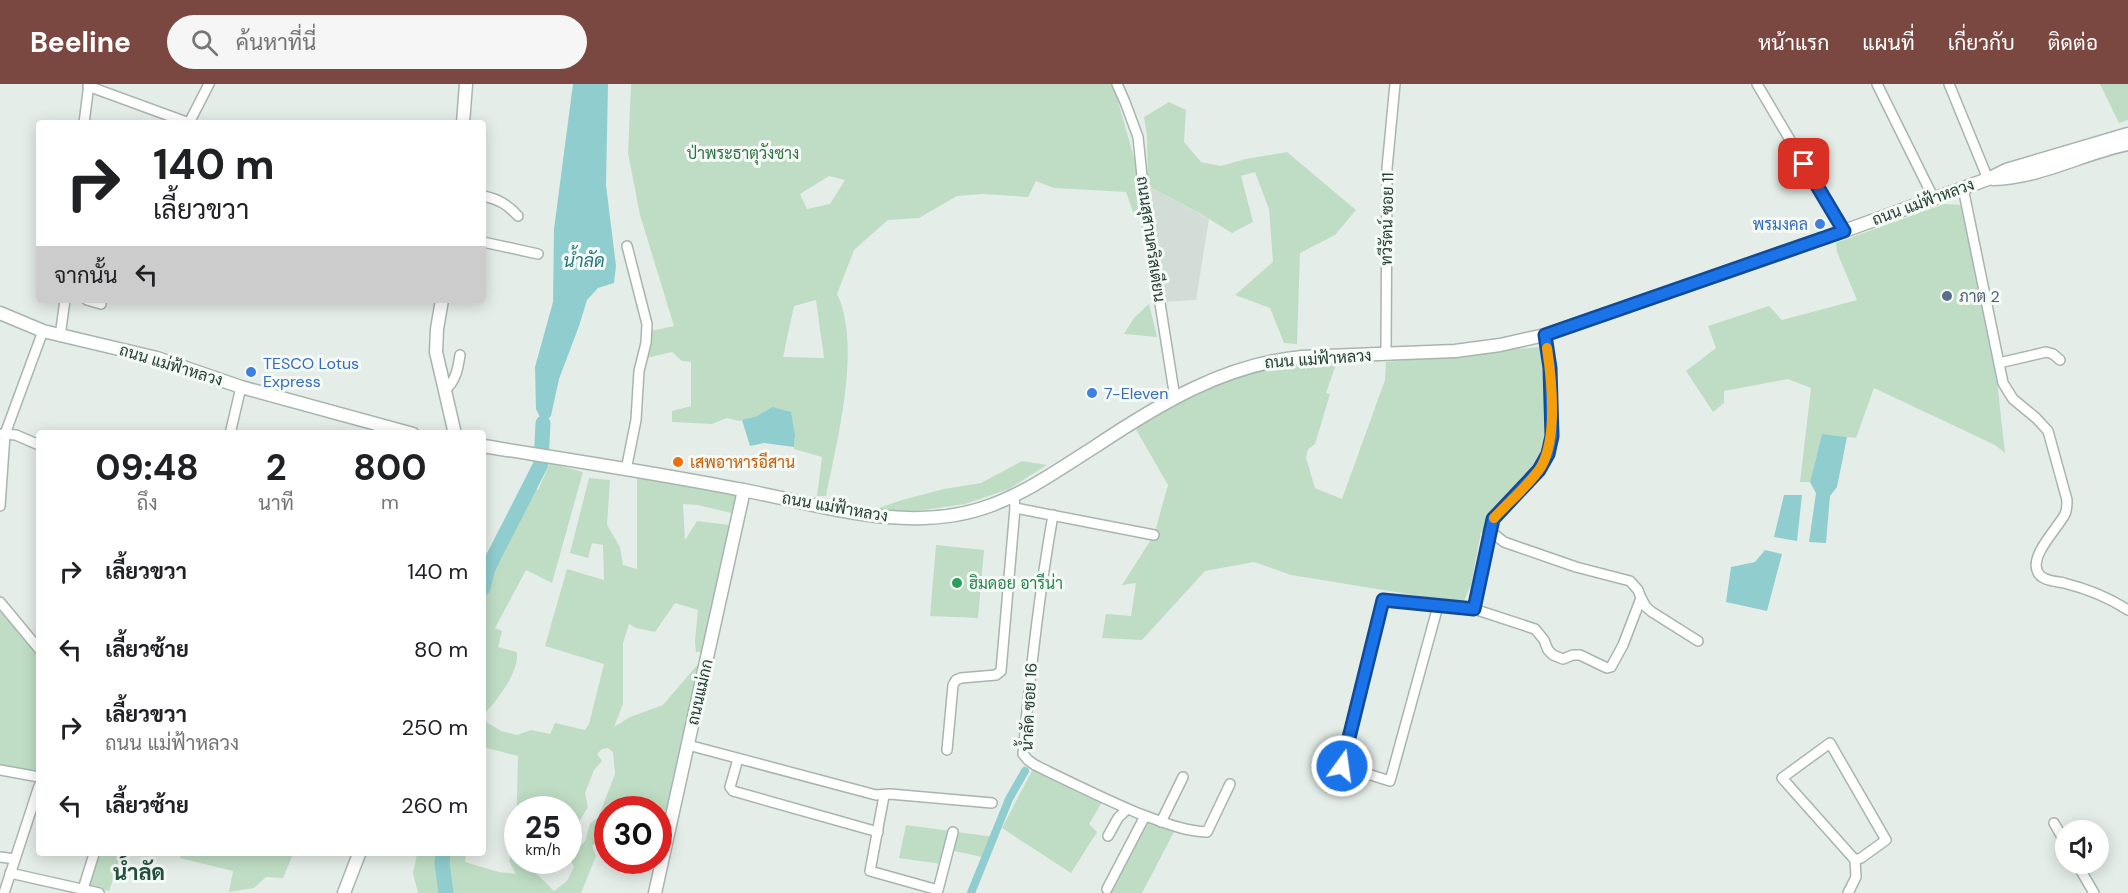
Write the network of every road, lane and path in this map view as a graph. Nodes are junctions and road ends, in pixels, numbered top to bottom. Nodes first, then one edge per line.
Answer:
1 (209, 84) edge
2 (466, 84) edge
3 (1117, 84) edge
4 (1395, 84) edge
5 (1757, 84) edge
6 (1877, 84) edge
7 (1949, 84) edge
8 (88, 85) edge
9 (84, 120) edge
10 (181, 120) edge
11 (191, 120) edge
12 (463, 120) edge
13 (2128, 134) edge
14 (2128, 144) edge
15 (1988, 179) junction
16 (1963, 189) junction
17 (486, 197) edge
18 (1934, 199) junction
19 (518, 216) dead end
20 (1844, 231) junction
21 (486, 243) edge
22 (627, 246) dead end
23 (538, 254) dead end
24 (65, 303) edge
25 (98, 303) edge
26 (441, 303) edge
27 (101, 304) dead end
28 (0, 313) edge
29 (43, 331) junction
30 (1545, 335) junction
31 (60, 336) junction
32 (1386, 354) junction
33 (460, 355) dead end
34 (2060, 360) dead end
35 (1999, 363) junction
36 (241, 387) junction
37 (444, 390) junction
38 (1174, 398) junction
39 (231, 430) edge
40 (398, 430) edge
41 (454, 430) edge
42 (2, 434) edge
43 (36, 444) edge
44 (486, 446) edge
45 (626, 470) junction
46 (744, 490) junction
47 (1015, 502) junction
48 (0, 506) edge
49 (1053, 515) junction
50 (1489, 530) junction
51 (1154, 535) dead end
52 (1641, 598) junction
53 (0, 602) edge
54 (1438, 606) junction
55 (1474, 609) junction
56 (2128, 610) edge
57 (1698, 641) dead end
58 (36, 646) edge
59 (688, 745) junction
60 (947, 750) dead end
61 (738, 759) junction
62 (0, 770) edge
63 (36, 776) edge
64 (1183, 777) dead end
65 (1230, 784) dead end
66 (36, 795) edge
67 (884, 796) junction
68 (992, 803) dead end
69 (1128, 808) junction
70 (1145, 816) junction
71 (1161, 822) junction
72 (878, 832) junction
73 (953, 832) dead end
74 (1108, 836) dead end
75 (93, 856) edge
76 (359, 856) edge
77 (0, 857) edge
78 (15, 859) junction
79 (1855, 860) junction
80 (10, 873) junction
81 (2083, 874) edge
82 (83, 889) junction
83 (1107, 889) dead end
84 (4, 893) edge
85 (99, 893) edge
86 (344, 893) edge
87 (655, 893) edge
88 (1848, 893) edge
89 (2094, 893) edge

1 - 11 street
2 - 12 street
3 - 38 street, ถนนสุสานคริสเตียน
4 - 32 street, ทวีรัตน์ ซอย 11
5 - 20 street
6 - 18 street
7 - 15 street
8 - 9 street
8 - 10 street
13 - 15 street
14 - 15 street
15 - 16 street, ถนน แม่ฟ้าหลวง
16 - 18 street, ถนน แม่ฟ้าหลวง
16 - 35 street
17 - 19 street
18 - 20 street, ถนน แม่ฟ้าหลวง
20 - 30 street, ถนน แม่ฟ้าหลวง
21 - 23 street
22 - 45 street
24 - 31 street
25 - 27 street
26 - 37 street
28 - 29 street, ถนน แม่ฟ้าหลวง
29 - 31 street, ถนน แม่ฟ้าหลวง
29 - 42 street
30 - 32 street, ถนน แม่ฟ้าหลวง
30 - 50 street
31 - 36 street, ถนน แม่ฟ้าหลวง
32 - 38 street, ถนน แม่ฟ้าหลวง
33 - 37 street
34 - 35 street
35 - 56 street
36 - 39 street
36 - 40 street, ถนน แม่ฟ้าหลวง
37 - 41 street
38 - 47 street, ถนน แม่ฟ้าหลวง
42 - 43 street
42 - 48 street
44 - 45 street, ถนน แม่ฟ้าหลวง
45 - 46 street, ถนน แม่ฟ้าหลวง
46 - 47 street, ถนน แม่ฟ้าหลวง
46 - 59 street, ถนนแม่กก
47 - 49 street
47 - 60 street
49 - 51 street
49 - 69 street, น้ำลัด ซอย 16
50 - 52 street
50 - 55 street
52 - 55 street
52 - 57 street
53 - 58 street
54 - 54 street
54 - 55 street
59 - 61 street
59 - 87 street, ถนนแม่กก
61 - 67 street
61 - 72 street
62 - 63 street
64 - 71 street
65 - 71 street, น้ำลัด ซอย 16
66 - 78 street
67 - 68 street
67 - 72 street
69 - 70 street, น้ำลัด ซอย 16
69 - 74 street
70 - 71 street, น้ำลัด ซอย 16
70 - 83 street
72 - 73 street
75 - 82 street
76 - 86 street
77 - 78 street
78 - 80 street
79 - 79 street
79 - 88 street
80 - 82 street
80 - 84 street
81 - 89 street
82 - 85 street

